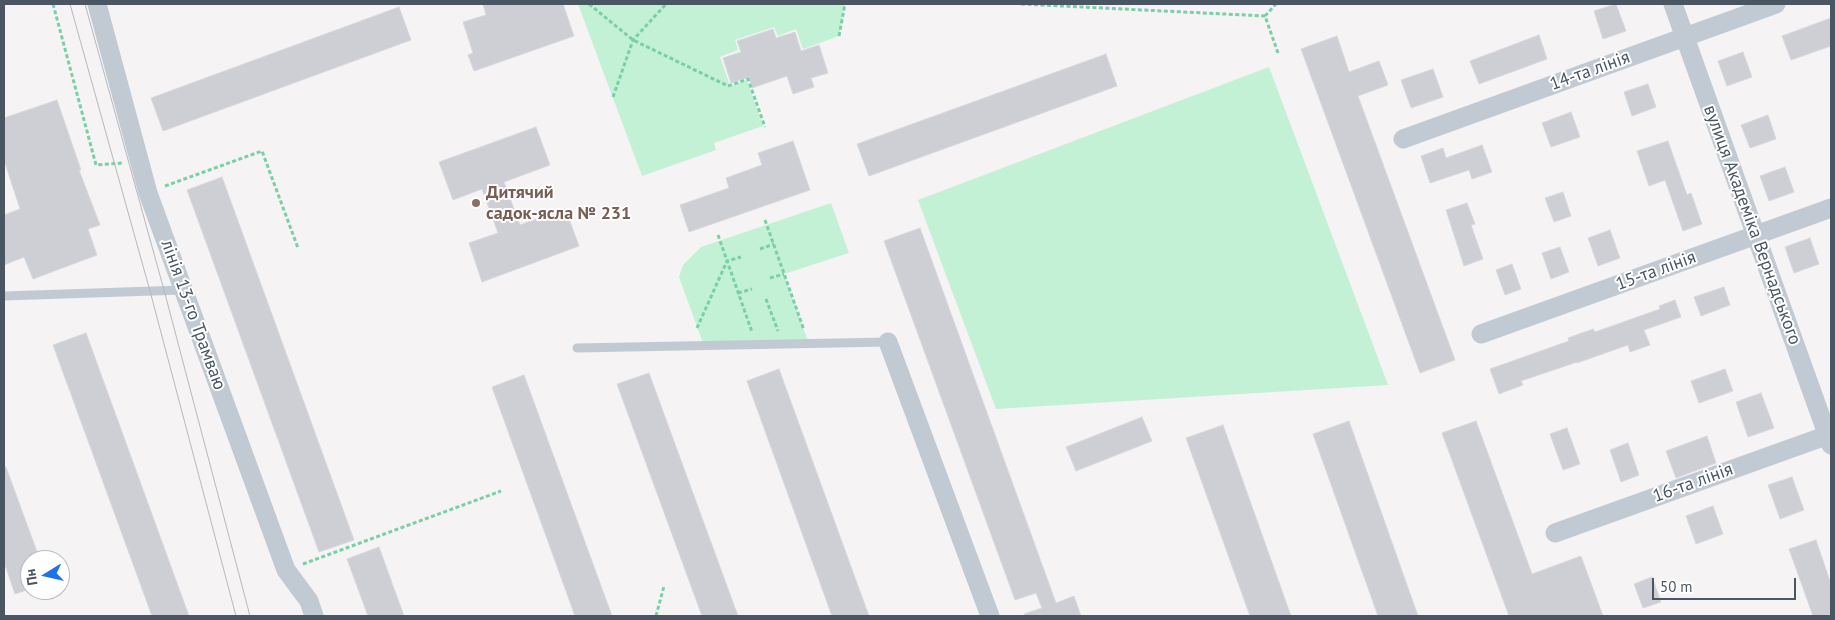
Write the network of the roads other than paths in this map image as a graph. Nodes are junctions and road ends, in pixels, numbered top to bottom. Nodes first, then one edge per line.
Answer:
1 (97, 4) edge
2 (1673, 4) edge
3 (1776, 4) edge
4 (1685, 37) junction
5 (1403, 139) dead end
6 (1831, 208) edge
7 (1756, 235) junction
8 (184, 290) junction
9 (4, 296) edge
10 (1481, 334) dead end
11 (888, 342) joint
12 (577, 348) dead end
13 (1830, 438) edge
14 (1555, 533) dead end
15 (314, 616) edge
16 (990, 616) edge

1 - 8 street, лінія 13-го Трамваю
2 - 4 street, вулиця Академіка Вернадського
3 - 4 street, 14-та лінія
4 - 5 street, 14-та лінія
4 - 7 street, вулиця Академіка Вернадського
6 - 7 street, 15-та лінія
7 - 10 street, 15-та лінія
7 - 13 street, вулиця Академіка Вернадського
8 - 9 lane
8 - 15 street, лінія 13-го Трамваю
11 - 12 lane
11 - 16 street
13 - 14 street, 16-та лінія

